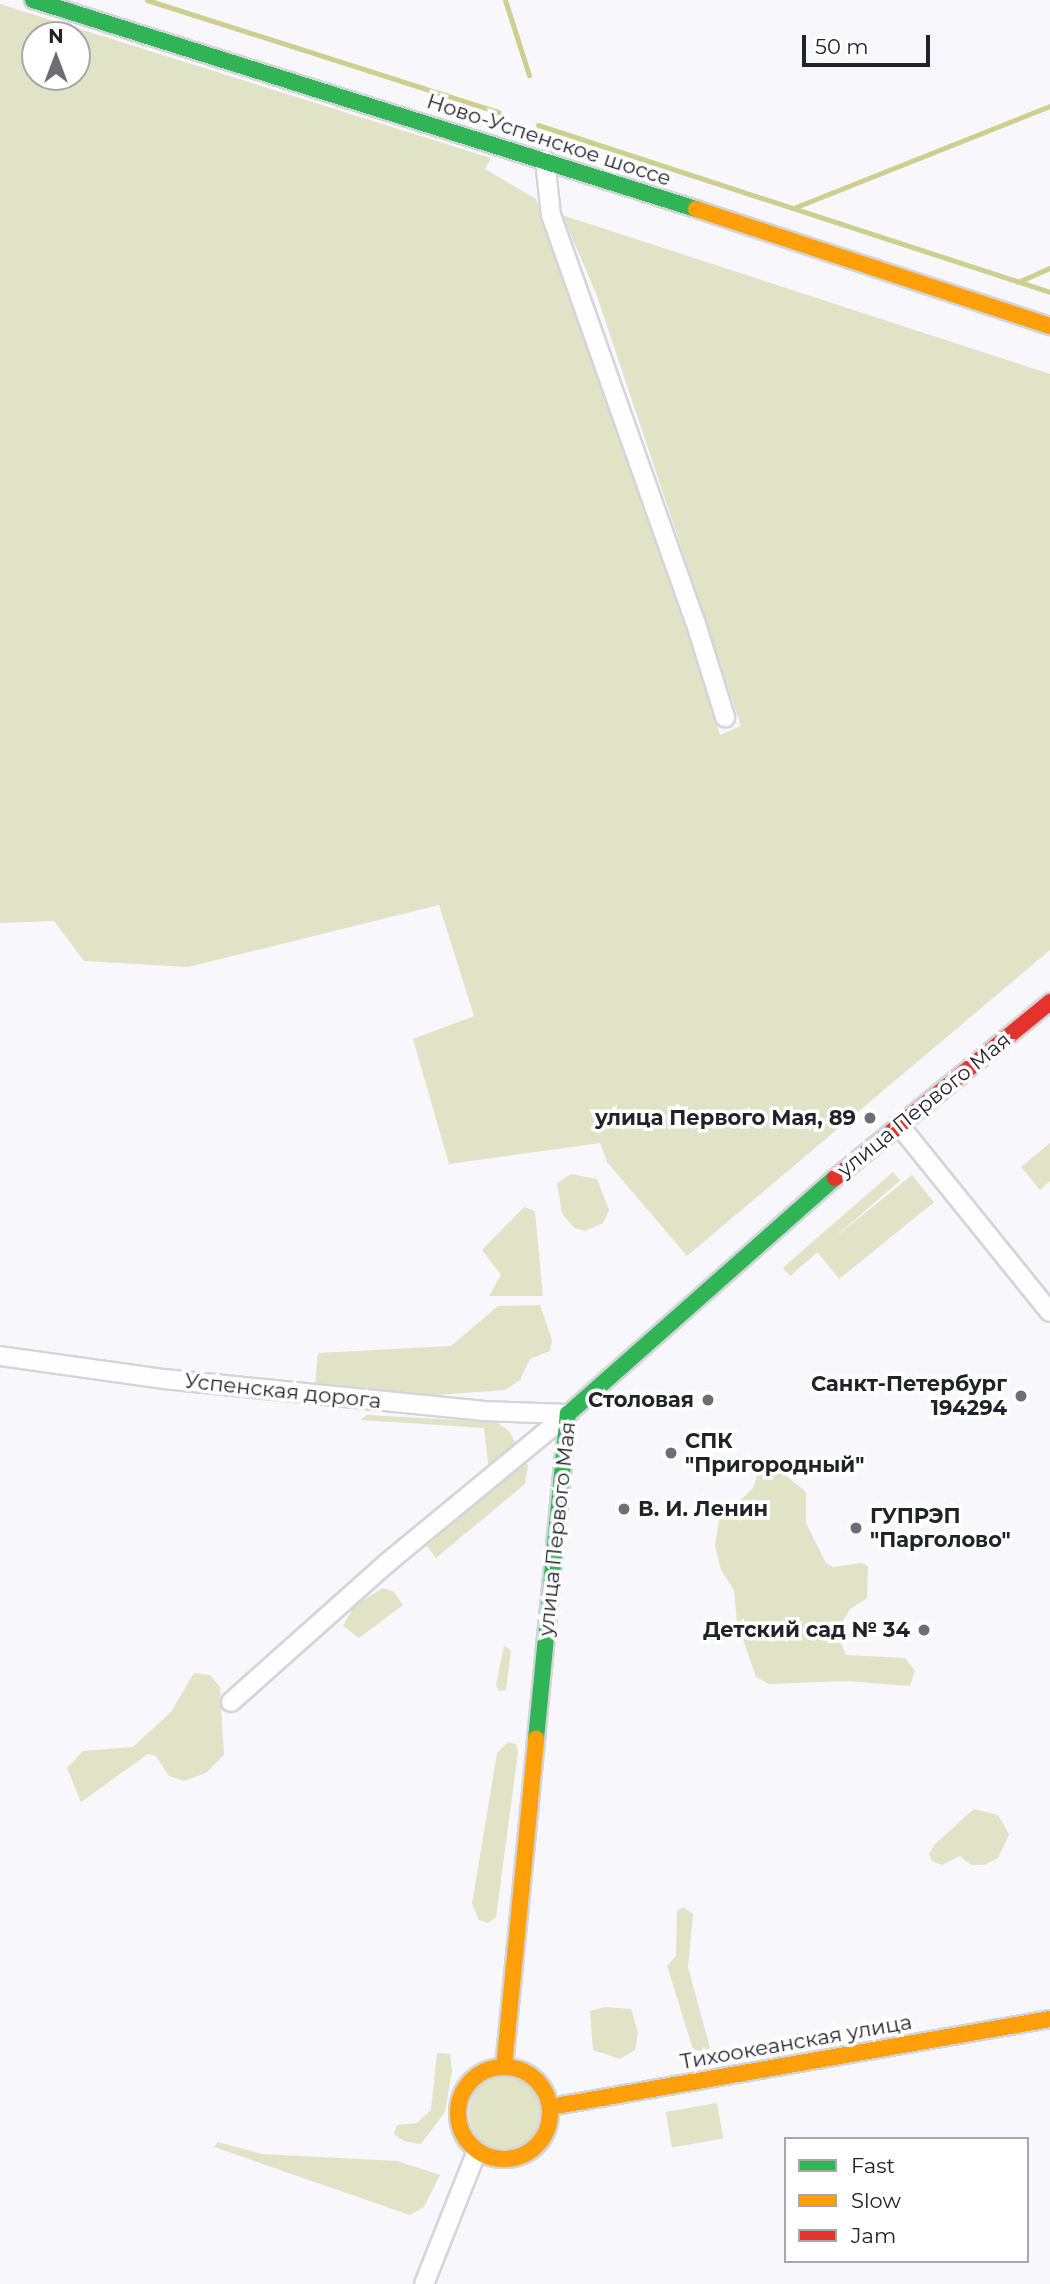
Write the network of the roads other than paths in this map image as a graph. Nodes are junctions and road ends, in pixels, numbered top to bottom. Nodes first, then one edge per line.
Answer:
1 (33, 0) edge
2 (545, 160) junction
3 (1050, 326) edge
4 (724, 717) dead end
5 (1050, 1002) edge
6 (899, 1125) junction
7 (1050, 1312) edge
8 (0, 1356) edge
9 (568, 1413) junction
10 (231, 1702) dead end
11 (1050, 2019) edge
12 (504, 2067) junction
13 (550, 2107) junction
14 (477, 2151) junction
15 (424, 2284) edge

1 - 2 street, Ново-Успенское шоссе
2 - 3 street, Ново-Успенское шоссе
2 - 4 street
5 - 6 street, улица Первого Мая
6 - 7 street
6 - 9 street, улица Первого Мая
8 - 9 street, Успенская дорога
9 - 10 street
9 - 12 street, улица Первого Мая
11 - 13 street, Тихоокеанская улица
12 - 13 street
12 - 14 street
13 - 14 street
14 - 15 street

